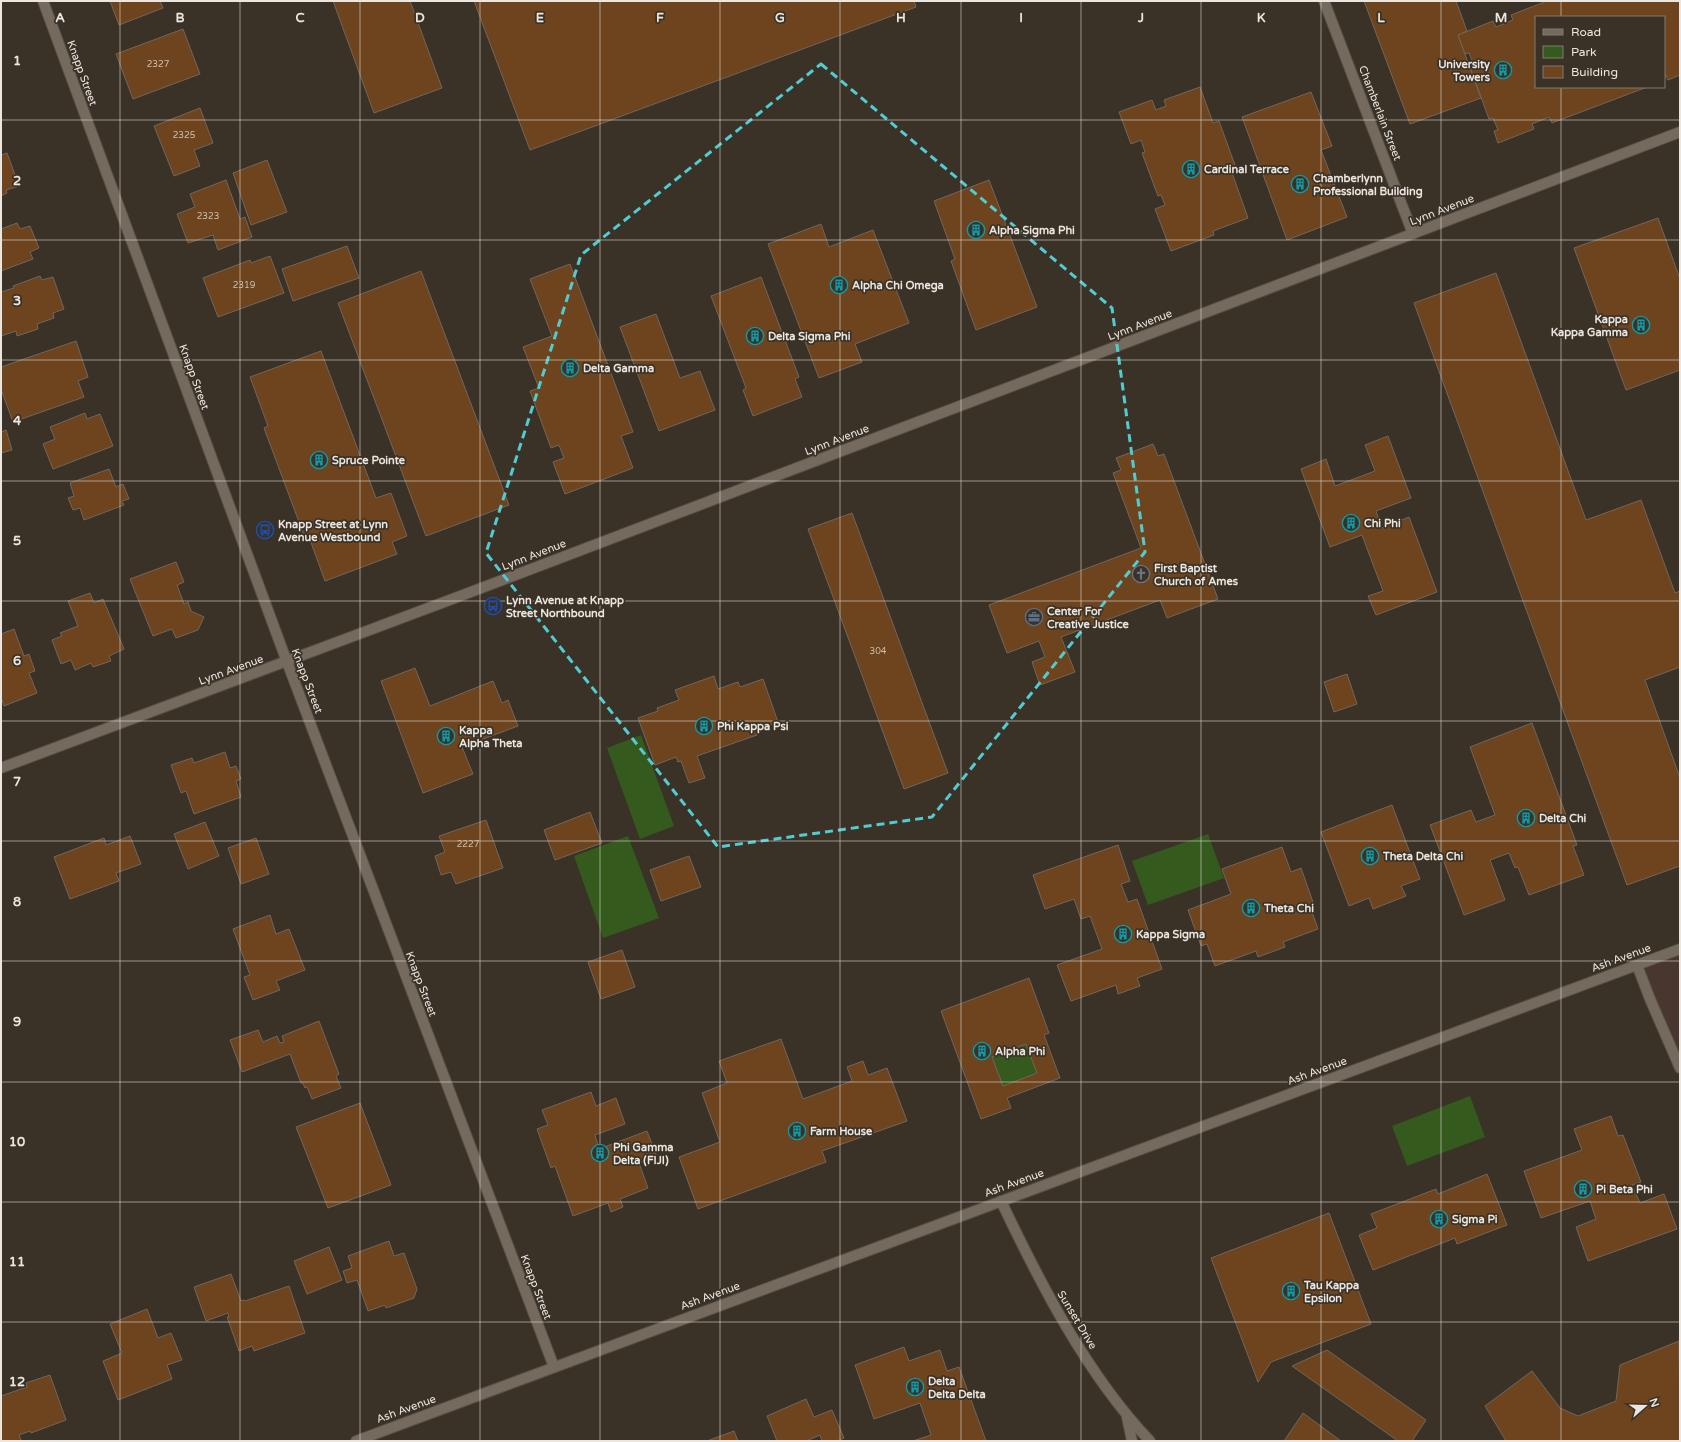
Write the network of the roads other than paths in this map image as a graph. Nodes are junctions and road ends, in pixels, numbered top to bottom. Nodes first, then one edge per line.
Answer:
1 (43, 1) edge
2 (1324, 1) edge
3 (1680, 132) edge
4 (1412, 234) junction
5 (287, 662) junction
6 (1, 768) edge
7 (1680, 949) edge
8 (1637, 965) junction
9 (1680, 1068) edge
10 (1001, 1201) junction
11 (554, 1367) junction
12 (1127, 1417) junction
13 (356, 1441) edge
14 (1132, 1441) edge
15 (1150, 1441) edge

1 - 5 street, Knapp Street
2 - 4 street, Chamberlain Street
3 - 4 street, Lynn Avenue
4 - 5 street, Lynn Avenue
5 - 6 street, Lynn Avenue
5 - 11 street, Knapp Street
7 - 8 street, Ash Avenue
8 - 9 street
8 - 10 street, Ash Avenue
10 - 11 street, Ash Avenue
10 - 12 street, Sunset Drive
11 - 13 street, Ash Avenue
12 - 14 street
12 - 15 street, Sunset Drive

